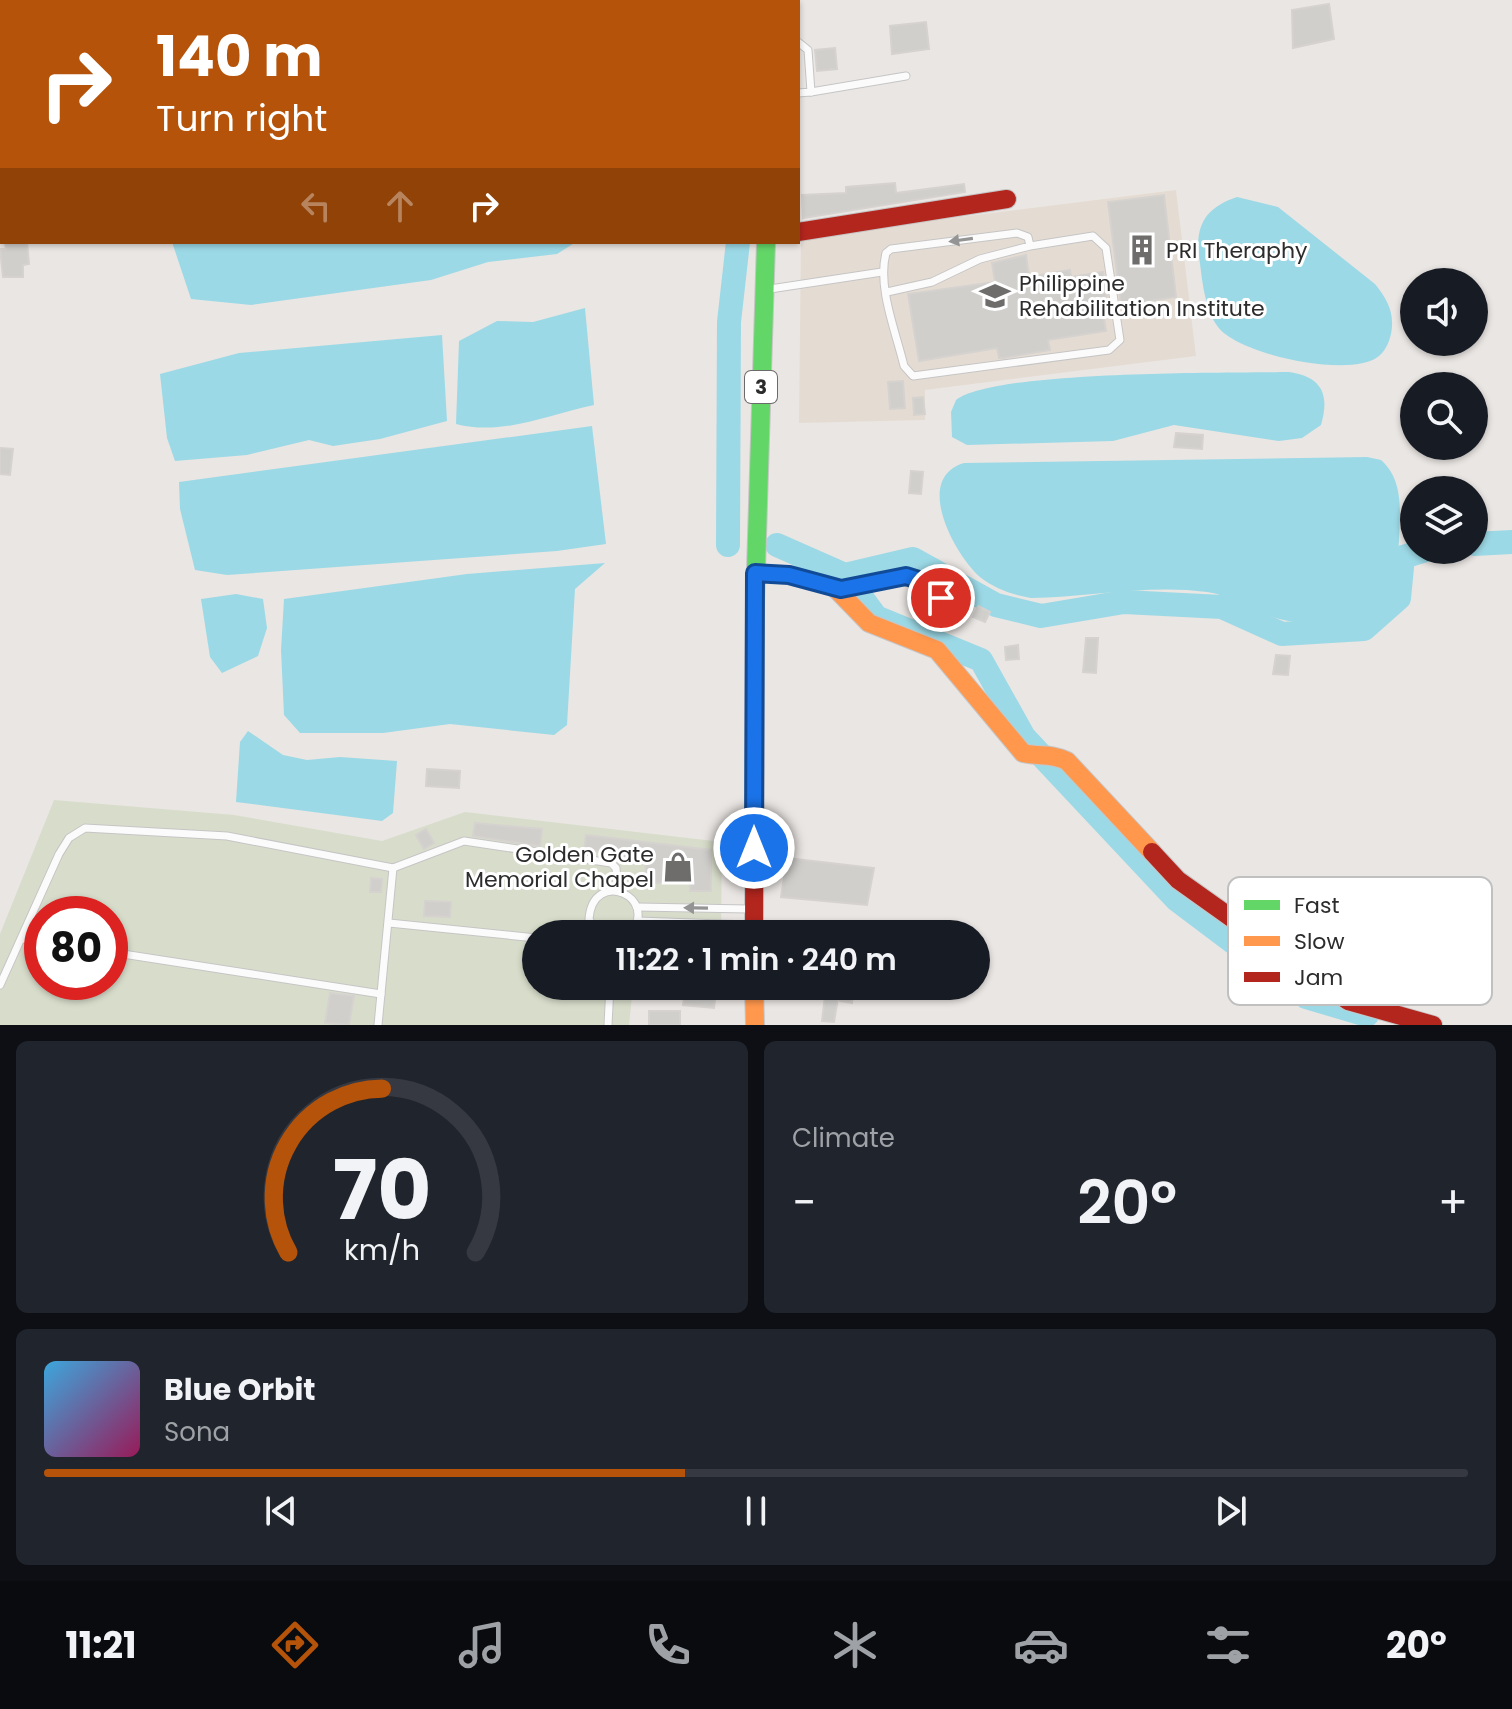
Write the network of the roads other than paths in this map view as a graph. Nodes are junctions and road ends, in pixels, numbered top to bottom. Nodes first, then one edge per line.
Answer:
1 (800, 44) edge
2 (906, 76) dead end
3 (811, 92) junction
4 (800, 93) edge
5 (1007, 199) dead end
6 (800, 232) edge
7 (766, 244) edge
8 (1030, 246) junction
9 (882, 272) junction
10 (764, 290) junction
11 (887, 292) junction
12 (755, 573) junction
13 (837, 588) junction
14 (959, 614) dead end
15 (393, 868) junction
16 (618, 891) junction
17 (637, 907) junction
18 (1228, 917) edge
19 (590, 920) edge
20 (638, 920) edge
21 (732, 920) edge
22 (754, 920) edge
23 (389, 923) junction
24 (522, 937) edge
25 (23, 939) joint
26 (128, 955) edge
27 (0, 985) edge
28 (381, 994) junction
29 (609, 1000) edge
30 (754, 1000) edge
31 (1362, 1005) edge
32 (378, 1025) edge
33 (608, 1025) edge
34 (755, 1025) edge
35 (1433, 1025) edge

1 - 3 lane
2 - 3 lane
3 - 4 lane
5 - 6 main road
7 - 10 main road, 3
8 -> 9 lane
8 - 11 lane
8 - 11 lane
9 - 10 lane
9 - 11 lane
10 - 12 main road, 3
12 - 13 street
12 - 22 main road, 3
13 - 14 street
13 - 18 main road
15 - 16 lane
15 - 23 lane
15 - 25 lane
16 - 17 lane
16 - 19 lane
17 - 20 lane
21 -> 17 lane
23 - 24 lane
23 - 28 lane
25 - 27 lane
26 - 28 lane
28 - 32 lane
29 - 33 lane
30 - 34 main road
31 - 35 main road

